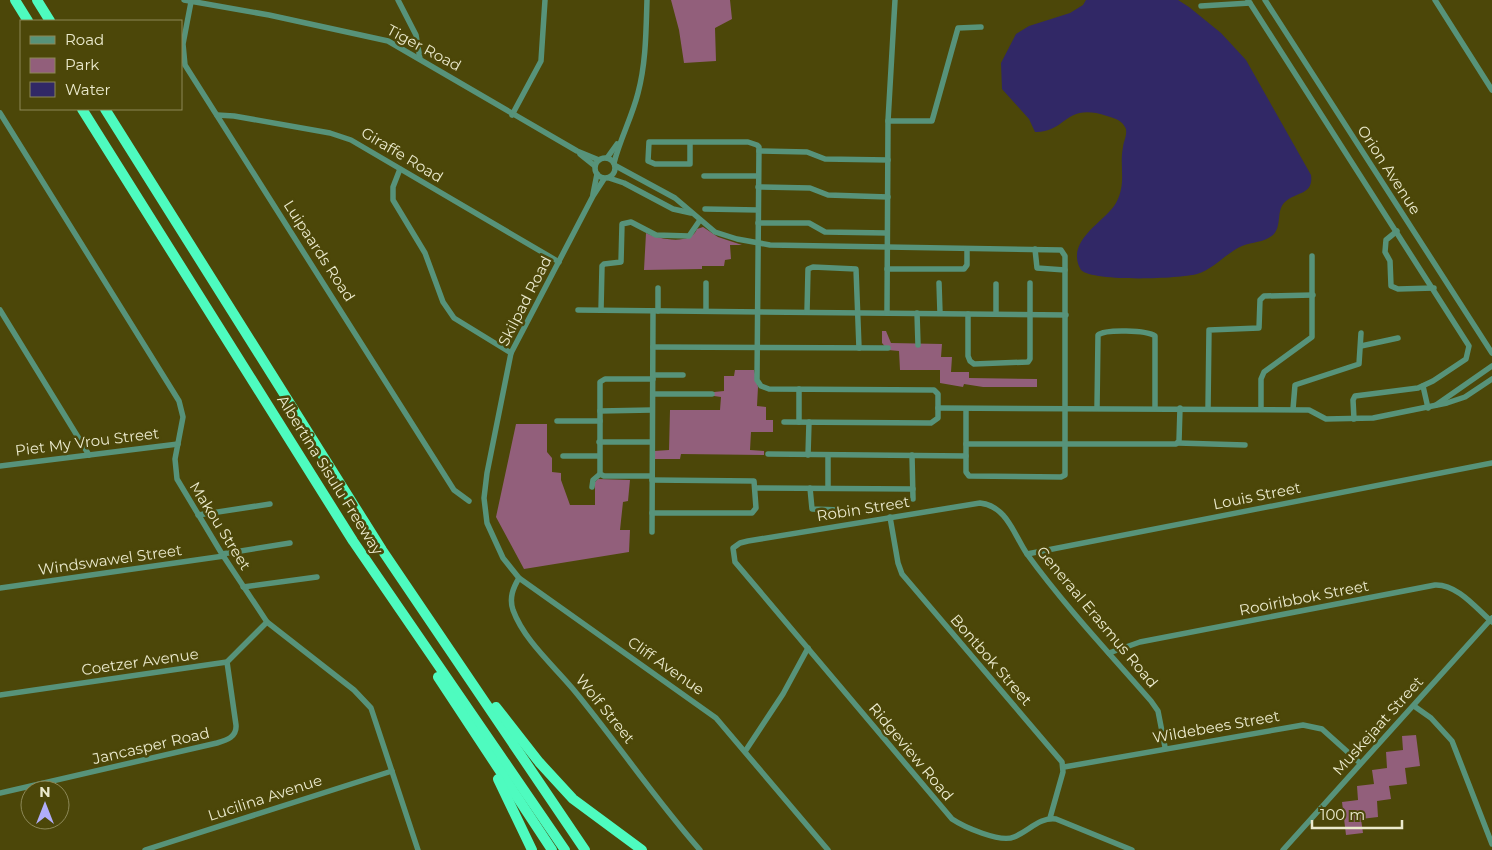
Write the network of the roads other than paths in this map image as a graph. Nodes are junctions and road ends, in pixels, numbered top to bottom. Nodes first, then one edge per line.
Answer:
1 (15, 0) edge
2 (37, 0) edge
3 (184, 0) edge
4 (398, 0) edge
5 (545, 0) edge
6 (647, 0) edge
7 (895, 0) edge
8 (1265, 0) edge
9 (1435, 0) edge
10 (1249, 1) edge
11 (191, 2) junction
12 (1201, 6) dead end
13 (27, 20) edge
14 (49, 20) edge
15 (981, 28) dead end
16 (420, 59) junction
17 (1492, 90) edge
18 (83, 110) edge
19 (106, 110) edge
20 (0, 113) edge
21 (217, 115) junction
22 (512, 115) junction
23 (888, 121) junction
24 (620, 140) junction
25 (690, 142) junction
26 (577, 151) junction
27 (758, 151) junction
28 (607, 158) junction
29 (599, 160) junction
30 (888, 160) junction
31 (615, 164) junction
32 (595, 166) junction
33 (400, 168) junction
34 (597, 174) junction
35 (704, 176) dead end
36 (758, 176) junction
37 (606, 179) junction
38 (758, 187) junction
39 (593, 196) junction
40 (888, 197) junction
41 (705, 209) dead end
42 (758, 210) junction
43 (691, 213) junction
44 (700, 220) junction
45 (758, 223) junction
46 (1397, 231) junction
47 (887, 233) junction
48 (758, 243) junction
49 (887, 247) junction
50 (967, 249) junction
51 (1035, 249) junction
52 (1312, 256) dead end
53 (559, 262) junction
54 (887, 269) junction
55 (1065, 270) junction
56 (706, 283) dead end
57 (939, 283) dead end
58 (1030, 283) dead end
59 (996, 284) dead end
60 (658, 288) dead end
61 (1434, 288) junction
62 (1313, 295) junction
63 (0, 310) edge
64 (578, 310) dead end
65 (601, 310) junction
66 (655, 311) junction
67 (706, 311) junction
68 (758, 312) junction
69 (806, 312) junction
70 (857, 313) junction
71 (887, 313) junction
72 (918, 313) junction
73 (940, 314) junction
74 (968, 314) junction
75 (996, 314) junction
76 (1030, 314) junction
77 (1066, 314) junction
78 (1361, 333) dead end
79 (1398, 338) dead end
80 (918, 345) dead end
81 (1361, 346) junction
82 (653, 347) junction
83 (758, 347) junction
84 (859, 348) junction
85 (888, 348) dead end
86 (511, 353) junction
87 (1492, 353) edge
88 (1492, 366) edge
89 (683, 375) dead end
90 (1479, 375) junction
91 (653, 377) junction
92 (1492, 379) edge
93 (1484, 384) junction
94 (1423, 386) junction
95 (799, 389) junction
96 (653, 394) junction
97 (712, 394) dead end
98 (1431, 407) junction
99 (938, 408) junction
100 (1067, 408) junction
101 (1098, 408) junction
102 (1155, 408) junction
103 (1180, 408) junction
104 (966, 409) junction
105 (1208, 409) junction
106 (1261, 409) junction
107 (652, 410) junction
108 (1294, 410) junction
109 (600, 411) junction
110 (1354, 419) junction
111 (557, 421) dead end
112 (600, 421) junction
113 (784, 422) dead end
114 (799, 422) junction
115 (809, 422) junction
116 (600, 442) junction
117 (652, 442) junction
118 (1178, 443) junction
119 (178, 444) junction
120 (966, 444) junction
121 (1066, 444) junction
122 (1245, 444) dead end
123 (768, 454) dead end
124 (808, 454) junction
125 (89, 455) junction
126 (828, 455) junction
127 (912, 455) junction
128 (563, 456) dead end
129 (599, 456) junction
130 (966, 456) junction
131 (1492, 463) edge
132 (0, 466) edge
133 (600, 474) junction
134 (652, 478) junction
135 (592, 487) dead end
136 (756, 488) junction
137 (810, 488) junction
138 (828, 488) junction
139 (913, 489) junction
140 (913, 499) dead end
141 (469, 501) dead end
142 (270, 504) dead end
143 (998, 508) joint
144 (842, 510) dead end
145 (485, 513) joint
146 (652, 513) junction
147 (198, 515) junction
148 (890, 517) junction
149 (652, 532) dead end
150 (353, 541) junction
151 (290, 543) dead end
152 (733, 548) joint
153 (1027, 554) junction
154 (223, 555) junction
155 (317, 577) dead end
156 (519, 578) junction
157 (243, 587) junction
158 (0, 588) edge
159 (1491, 620) edge
160 (268, 622) junction
161 (808, 648) junction
162 (1109, 653) junction
163 (456, 659) junction
164 (227, 662) junction
165 (439, 678) junction
166 (0, 695) edge
167 (1414, 706) junction
168 (1165, 748) junction
169 (746, 750) junction
170 (1360, 763) junction
171 (1064, 766) junction
172 (392, 770) junction
173 (0, 793) edge
174 (1050, 818) junction
175 (1492, 844) edge
176 (145, 850) edge
177 (418, 850) edge
178 (532, 850) edge
179 (552, 850) edge
180 (565, 850) edge
181 (586, 850) edge
182 (642, 850) edge
183 (700, 850) edge
184 (828, 850) edge
185 (1132, 850) edge
186 (1283, 850) edge

1 - 13 highway
2 - 14 highway
3 - 11 street, Tiger Road
4 - 16 street
5 - 22 street
6 - 24 street
7 - 23 street
8 - 87 street, Orion Avenue
9 - 17 street
10 - 12 street
10 - 46 street
11 - 16 street, Tiger Road
11 - 21 street, Luipaards Road
15 - 23 street
16 - 22 street, Tiger Road
18 - 150 highway, Albertina Sisulu Freeway
19 - 163 highway, Albertina Sisulu Freeway
20 - 119 street, Makou Street
21 - 33 street, Giraffe Road
21 - 141 street, Luipaards Road
22 - 26 street, Tiger Road
23 - 30 street
24 - 28 street
24 - 31 street
25 - 25 street
25 - 27 street
26 - 29 street, Tiger Road
26 - 32 street, Tiger Road
27 - 30 street
27 - 36 street
28 - 29 street
28 - 31 street
29 - 32 street
30 - 40 street
31 - 37 street
31 - 43 street
32 - 34 street
33 - 53 street, Giraffe Road
33 - 86 street
34 - 37 street
34 - 39 street, Skilpad Road
35 - 36 street
36 - 38 street
37 - 39 street, Skilpad Road
37 - 43 street
38 - 40 street
38 - 42 street
39 - 53 street, Skilpad Road
40 - 47 street
41 - 42 street
42 - 45 street
43 - 44 street
44 - 48 street
44 - 65 street
45 - 47 street
45 - 48 street
46 - 61 street
46 - 61 street
47 - 49 street
48 - 49 street
48 - 68 street
49 - 50 street
49 - 54 street
50 - 51 street
50 - 54 street
51 - 55 street
51 - 55 street
52 - 62 street
53 - 86 street, Skilpad Road
54 - 71 street
55 - 77 street
56 - 67 street
57 - 73 street
58 - 76 street
59 - 75 street
60 - 66 street
61 - 94 street
62 - 105 street
62 - 106 street
63 - 125 street
64 - 65 street
65 - 66 street
66 - 67 street
66 - 82 street
67 - 68 street
68 - 69 street
68 - 83 street
69 - 70 street
69 - 70 street
70 - 71 street
70 - 84 street
71 - 72 street
72 - 73 street
72 - 80 street
73 - 74 street
74 - 75 street
74 - 76 street
75 - 76 street
76 - 77 street
77 - 100 street
78 - 81 street
79 - 81 street
81 - 108 street
82 - 83 street
82 - 91 street
83 - 84 street
83 - 95 street
84 - 85 street
86 - 145 street, Skilpad Road
88 - 90 street
89 - 91 street
90 - 93 street
90 - 98 street
91 - 96 street
91 - 109 street
92 - 93 street
93 - 98 street
94 - 98 street
94 - 110 street
95 - 99 street
95 - 114 street
96 - 97 street
96 - 107 street
98 - 110 street
99 - 104 street
99 - 115 street
100 - 101 street
100 - 104 street
100 - 121 street
101 - 102 street
101 - 102 street
102 - 103 street
103 - 105 street
103 - 118 street
104 - 120 street
105 - 106 street
106 - 108 street
107 - 109 street
107 - 117 street
108 - 110 street
109 - 112 street
111 - 112 street
112 - 116 street
113 - 114 street
114 - 115 street
115 - 124 street
116 - 117 street
116 - 129 street
117 - 134 street
118 - 121 street
118 - 122 street
119 - 125 street, Piet My Vrou Street
119 - 147 street, Makou Street
120 - 121 street
120 - 130 street
121 - 130 street
123 - 124 street
124 - 126 street
125 - 132 street, Piet My Vrou Street
126 - 127 street
126 - 138 street
127 - 130 street
127 - 139 street
128 - 129 street
129 - 133 street
131 - 153 street, Louis Street
133 - 134 street
133 - 135 street
134 - 136 street
134 - 146 street
136 - 137 street
136 - 146 street
137 - 138 street
137 - 144 street
138 - 139 street
139 - 140 street
142 - 147 street
143 - 148 street, Robin Street
143 - 153 street, Generaal Erasmus Road
145 - 156 street, Cliff Avenue
146 - 149 street
147 - 154 street, Makou Street
148 - 152 street, Robin Street
148 - 171 street, Bontbok Street
150 - 165 highway
150 - 180 highway, Albertina Sisulu Freeway
151 - 154 street, Windswawel Street
152 - 161 street, Ridgeview Road
153 - 162 street, Generaal Erasmus Road
154 - 157 street, Makou Street
154 - 158 street, Windswawel Street
155 - 157 street
156 - 169 street, Cliff Avenue
156 - 183 street, Wolf Street
157 - 160 street, Makou Street
159 - 162 street, Rooiribbok Street
159 - 167 street, Muskejaat Street
160 - 164 street
160 - 172 street, Makou Street
161 - 169 street
161 - 174 street, Ridgeview Road
162 - 168 street, Generaal Erasmus Road
163 - 181 highway, Albertina Sisulu Freeway
163 - 182 highway
164 - 166 street, Coetzer Avenue
164 - 173 street, Jancasper Road
165 - 178 highway
165 - 179 highway
167 - 170 street, Muskejaat Street
167 - 175 street
168 - 170 street, Wildebees Street
168 - 171 street, Wildebees Street
169 - 184 street, Cliff Avenue
170 - 186 street, Muskejaat Street
171 - 174 street
172 - 176 street, Lucilina Avenue
172 - 177 street, Makou Street
174 - 185 street

